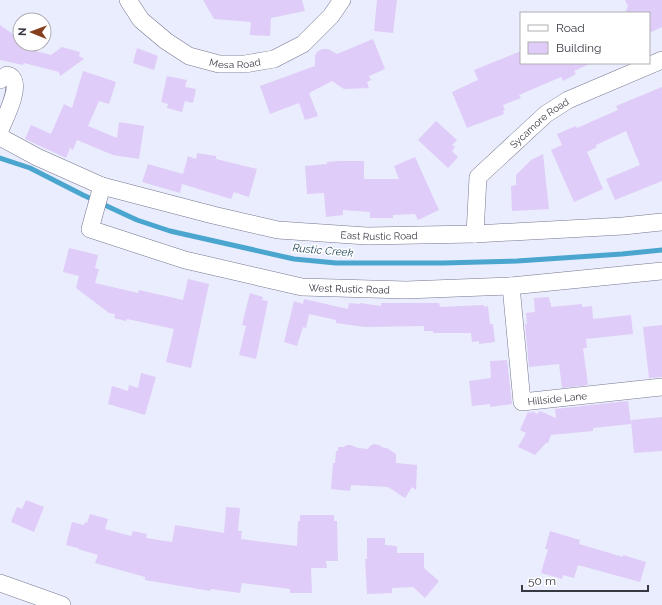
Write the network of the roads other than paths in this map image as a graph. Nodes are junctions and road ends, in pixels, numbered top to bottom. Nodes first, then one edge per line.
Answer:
1 (128, 0) edge
2 (342, 0) edge
3 (662, 60) edge
4 (0, 80) edge
5 (0, 130) edge
6 (0, 136) edge
7 (99, 198) junction
8 (662, 222) edge
9 (475, 234) junction
10 (662, 271) edge
11 (511, 286) junction
12 (662, 386) edge
13 (0, 583) edge
14 (62, 605) edge

1 - 2 street, Mesa Road
3 - 9 street, Sycamore Road
4 - 5 street
6 - 7 street, East Rustic Road
7 - 9 street, East Rustic Road
7 - 11 street, West Rustic Road
8 - 9 street, East Rustic Road
10 - 11 street, West Rustic Road
11 - 12 street, Hillside Lane
13 - 14 street

